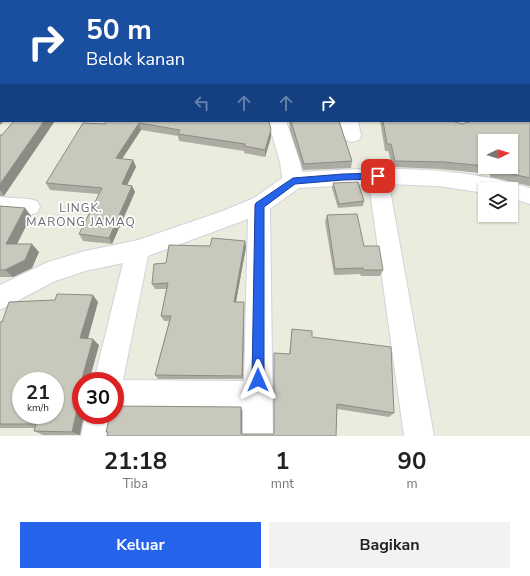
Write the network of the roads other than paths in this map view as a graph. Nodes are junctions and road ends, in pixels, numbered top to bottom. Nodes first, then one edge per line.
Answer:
1 (277, 122) edge
2 (378, 176) junction
3 (293, 181) junction
4 (478, 184) edge
5 (518, 192) edge
6 (530, 196) edge
7 (259, 205) junction
8 (0, 206) edge
9 (29, 207) dead end
10 (138, 250) junction
11 (0, 298) edge
12 (110, 372) edge
13 (124, 394) edge
14 (258, 396) junction
15 (98, 424) edge
16 (96, 436) edge
17 (258, 436) edge
18 (419, 436) edge

1 - 3 street
2 - 3 street
2 - 4 street
2 - 18 street
3 - 7 street
5 - 6 street
7 - 10 street
7 - 14 street
8 - 9 street
10 - 11 street
10 - 12 street
13 - 14 street
14 - 17 street
15 - 16 street

